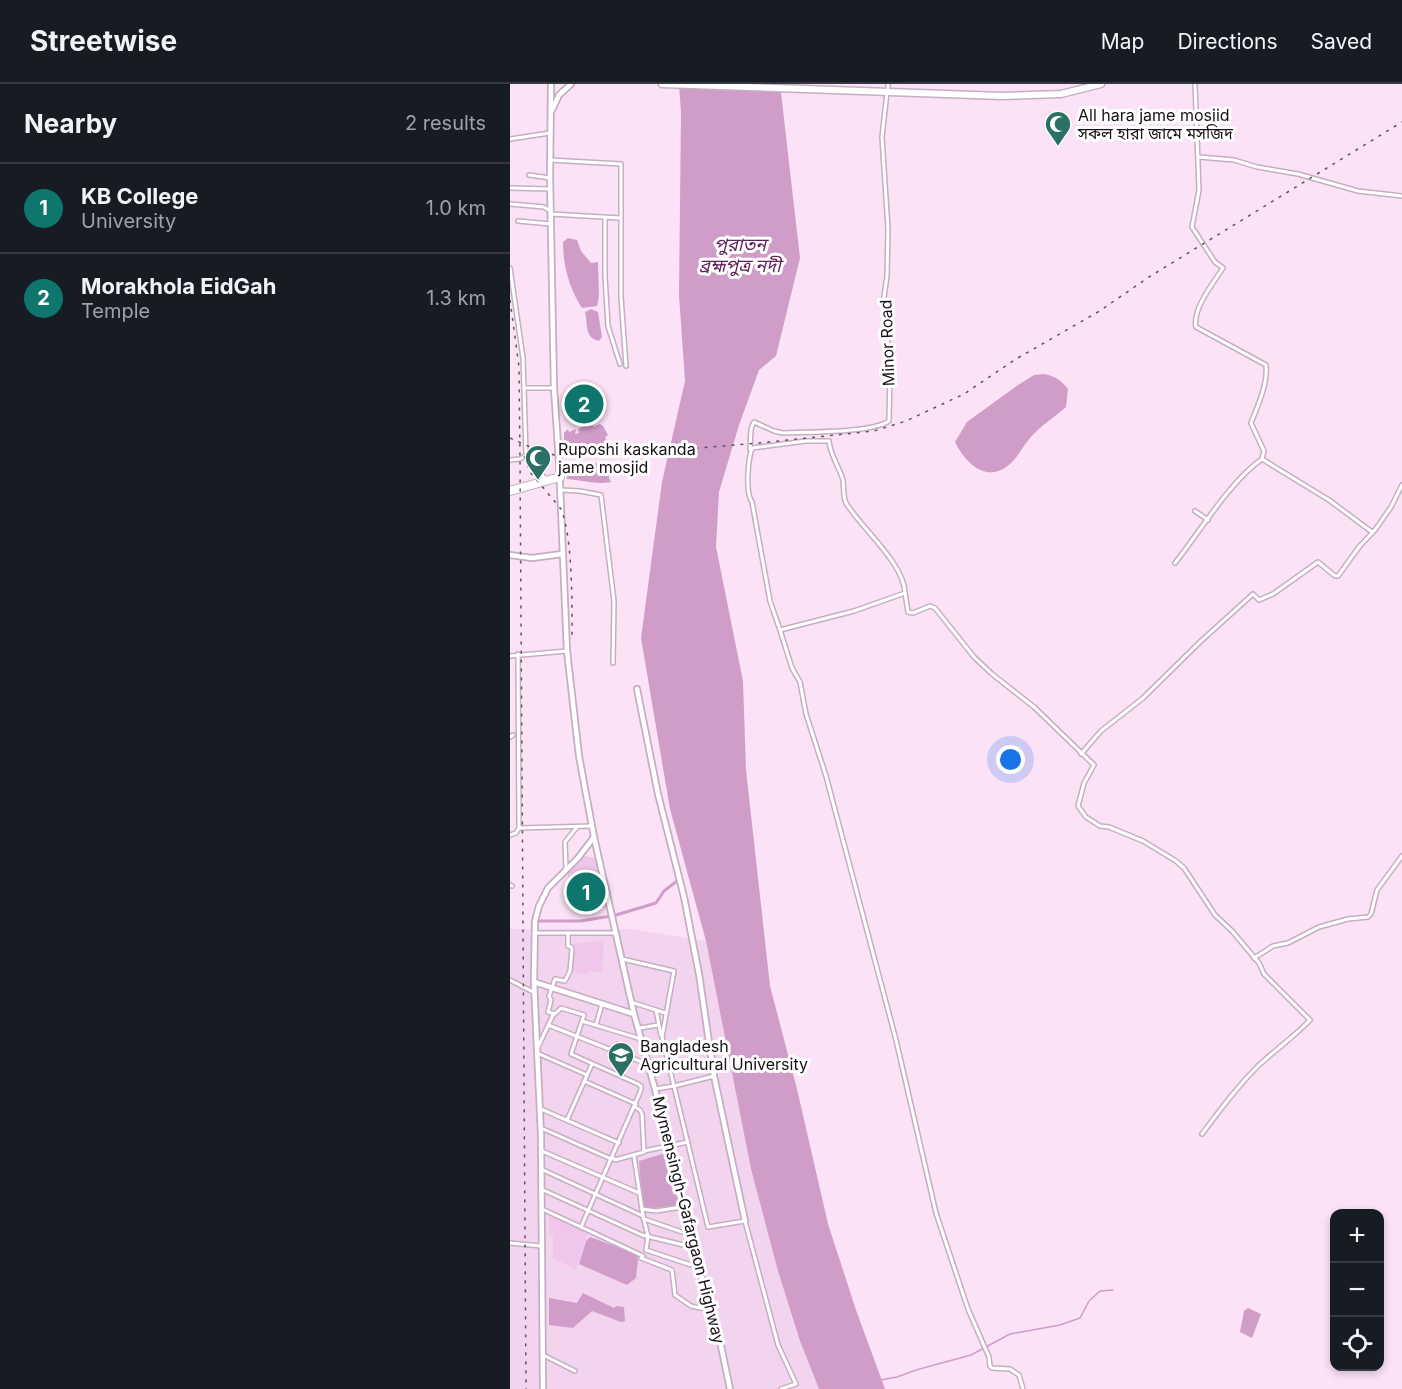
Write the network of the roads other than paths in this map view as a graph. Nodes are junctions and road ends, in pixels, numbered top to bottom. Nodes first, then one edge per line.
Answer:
1 (551, 84) edge
2 (571, 84) edge
3 (662, 84) edge
4 (765, 84) edge
5 (1088, 84) edge
6 (1101, 84) edge
7 (1195, 84) edge
8 (884, 89) edge
9 (550, 116) junction
10 (550, 133) junction
11 (510, 139) edge
12 (1199, 157) junction
13 (550, 160) junction
14 (529, 174) dead end
15 (550, 178) junction
16 (510, 188) edge
17 (550, 189) junction
18 (1402, 196) edge
19 (510, 204) edge
20 (550, 212) junction
21 (605, 218) junction
22 (621, 218) junction
23 (518, 221) dead end
24 (551, 224) junction
25 (510, 268) edge
26 (620, 364) dead end
27 (626, 366) dead end
28 (524, 388) junction
29 (554, 388) junction
30 (527, 455) junction
31 (750, 456) junction
32 (1262, 459) junction
33 (510, 460) edge
34 (560, 477) junction
35 (548, 481) junction
36 (1402, 485) edge
37 (561, 490) junction
38 (510, 491) edge
39 (1195, 511) dead end
40 (1208, 519) junction
41 (1374, 532) junction
42 (510, 555) edge
43 (562, 555) junction
44 (1175, 563) dead end
45 (905, 593) junction
46 (780, 630) junction
47 (567, 651) junction
48 (518, 654) junction
49 (510, 656) edge
50 (613, 663) dead end
51 (637, 689) dead end
52 (1081, 754) junction
53 (592, 826) junction
54 (577, 827) junction
55 (519, 828) junction
56 (510, 835) edge
57 (594, 837) junction
58 (1402, 856) edge
59 (566, 871) junction
60 (534, 933) junction
61 (568, 933) junction
62 (617, 933) junction
63 (1254, 958) junction
64 (622, 959) junction
65 (510, 980) edge
66 (534, 982) junction
67 (553, 987) junction
68 (535, 993) junction
69 (631, 1002) junction
70 (602, 1004) junction
71 (656, 1010) junction
72 (554, 1013) junction
73 (665, 1013) junction
74 (634, 1014) junction
75 (582, 1021) junction
76 (659, 1024) junction
77 (548, 1025) junction
78 (596, 1025) junction
79 (640, 1028) junction
80 (577, 1036) junction
81 (662, 1037) junction
82 (642, 1039) junction
83 (537, 1051) junction
84 (592, 1064) junction
85 (649, 1065) junction
86 (587, 1075) junction
87 (714, 1076) junction
88 (584, 1081) junction
89 (674, 1086) junction
90 (656, 1089) junction
91 (636, 1105) junction
92 (540, 1108) junction
93 (567, 1120) junction
94 (541, 1128) junction
95 (1202, 1134) dead end
96 (688, 1142) junction
97 (619, 1143) junction
98 (668, 1147) junction
99 (541, 1150) junction
100 (644, 1150) junction
101 (634, 1156) junction
102 (612, 1158) junction
103 (541, 1169) junction
104 (603, 1177) junction
105 (541, 1190) junction
106 (639, 1193) junction
107 (596, 1194) junction
108 (683, 1207) junction
109 (542, 1209) junction
110 (642, 1209) junction
111 (588, 1212) junction
112 (643, 1217) junction
113 (745, 1221) junction
114 (581, 1227) junction
115 (688, 1228) junction
116 (648, 1236) junction
117 (510, 1243) edge
118 (692, 1245) junction
119 (542, 1246) junction
120 (646, 1250) junction
121 (643, 1256) junction
122 (697, 1263) junction
123 (710, 1310) junction
124 (543, 1355) junction
125 (575, 1371) dead end
126 (543, 1389) edge
127 (730, 1389) edge
128 (781, 1389) edge
129 (1023, 1389) edge

1 - 9 main road, Mymensingh-Gafargaon Highway
2 - 9 main road
3 - 8 main road
4 - 8 main road
5 - 8 main road
6 - 8 main road
7 - 12 street
8 - 31 street, Minor Road
9 - 10 main road, Mymensingh-Gafargaon Highway
10 - 11 street
10 - 13 main road, Mymensingh-Gafargaon Highway
12 - 18 street
12 - 32 street
13 - 15 main road, Mymensingh-Gafargaon Highway
13 - 22 street
14 - 15 street
15 - 17 main road, Mymensingh-Gafargaon Highway
16 - 17 street
17 - 20 main road, Mymensingh-Gafargaon Highway
19 - 20 street
20 - 21 street
20 - 24 main road, Mymensingh-Gafargaon Highway
21 - 22 street
21 - 26 street
22 - 27 street
23 - 24 street
24 - 29 main road, Mymensingh-Gafargaon Highway
25 - 28 street
28 - 29 street
28 - 30 street
29 - 34 main road, Mymensingh-Gafargaon Highway
30 - 33 street
30 - 35 street
31 - 45 street
31 - 46 street
32 - 40 street
32 - 41 street
34 - 35 highway
34 - 37 main road, Mymensingh-Gafargaon Highway
35 - 38 highway
36 - 41 street
37 - 43 main road, Mymensingh-Gafargaon Highway
37 - 50 street
39 - 40 street
40 - 44 street
41 - 52 street
42 - 43 main road
43 - 47 main road, Mymensingh-Gafargaon Highway
45 - 46 street
45 - 52 street
46 - 129 street
47 - 48 street
47 - 53 main road, Mymensingh-Gafargaon Highway
48 - 49 street
48 - 55 street
51 - 87 main road
52 - 63 street
53 - 54 street
53 - 57 main road, Mymensingh-Gafargaon Highway
54 - 55 street
54 - 59 street
55 - 56 street
57 - 59 main road
57 - 62 main road, Mymensingh-Gafargaon Highway
58 - 63 street
59 - 60 main road
60 - 61 street
60 - 66 main road
61 - 62 street
61 - 67 street
62 - 64 main road, Mymensingh-Gafargaon Highway
63 - 95 street
64 - 69 main road, Mymensingh-Gafargaon Highway
64 - 73 street
65 - 68 street
66 - 67 main road
66 - 68 main road
67 - 70 main road
67 - 72 street
68 - 83 main road
69 - 71 street
69 - 74 main road, Mymensingh-Gafargaon Highway
70 - 74 main road
70 - 78 street
71 - 73 street
71 - 76 street
72 - 75 street
72 - 77 street
73 - 81 street
74 - 79 main road, Mymensingh-Gafargaon Highway
75 - 78 street
75 - 80 street
76 - 79 street
76 - 81 street
77 - 80 street
77 - 83 street
78 - 82 street
79 - 82 main road, Mymensingh-Gafargaon Highway
80 - 84 street
80 - 85 street
81 - 89 street
82 - 85 main road, Mymensingh-Gafargaon Highway
83 - 86 street
83 - 92 main road
84 - 86 street
84 - 91 street
85 - 90 main road, Mymensingh-Gafargaon Highway
86 - 88 street
87 - 89 street
87 - 113 main road
88 - 91 street
88 - 93 street
89 - 90 street
89 - 96 street
90 - 98 main road, Mymensingh-Gafargaon Highway
91 - 97 street
91 - 100 street
92 - 93 street
92 - 94 main road
93 - 97 street
94 - 99 main road
94 - 102 street
96 - 98 street
96 - 113 street
97 - 102 street
98 - 100 street
98 - 108 main road, Mymensingh-Gafargaon Highway
99 - 103 main road
99 - 104 street
100 - 101 street
101 - 102 street
101 - 106 street
102 - 104 street
103 - 105 main road
103 - 107 street
104 - 106 street
104 - 107 street
105 - 109 main road
105 - 111 street
106 - 110 street
107 - 111 street
107 - 112 street
108 - 110 street
108 - 115 main road, Mymensingh-Gafargaon Highway
109 - 114 street
109 - 119 main road
110 - 112 street
111 - 114 street
111 - 116 street
112 - 115 street
112 - 116 street
113 - 128 street
114 - 121 street
115 - 118 main road, Mymensingh-Gafargaon Highway
116 - 118 street
116 - 120 street
117 - 119 street
118 - 122 main road, Mymensingh-Gafargaon Highway
119 - 124 main road
120 - 121 street
120 - 122 street
121 - 123 street
122 - 123 main road, Mymensingh-Gafargaon Highway
123 - 127 main road, Mymensingh-Gafargaon Highway
124 - 125 street
124 - 126 main road

